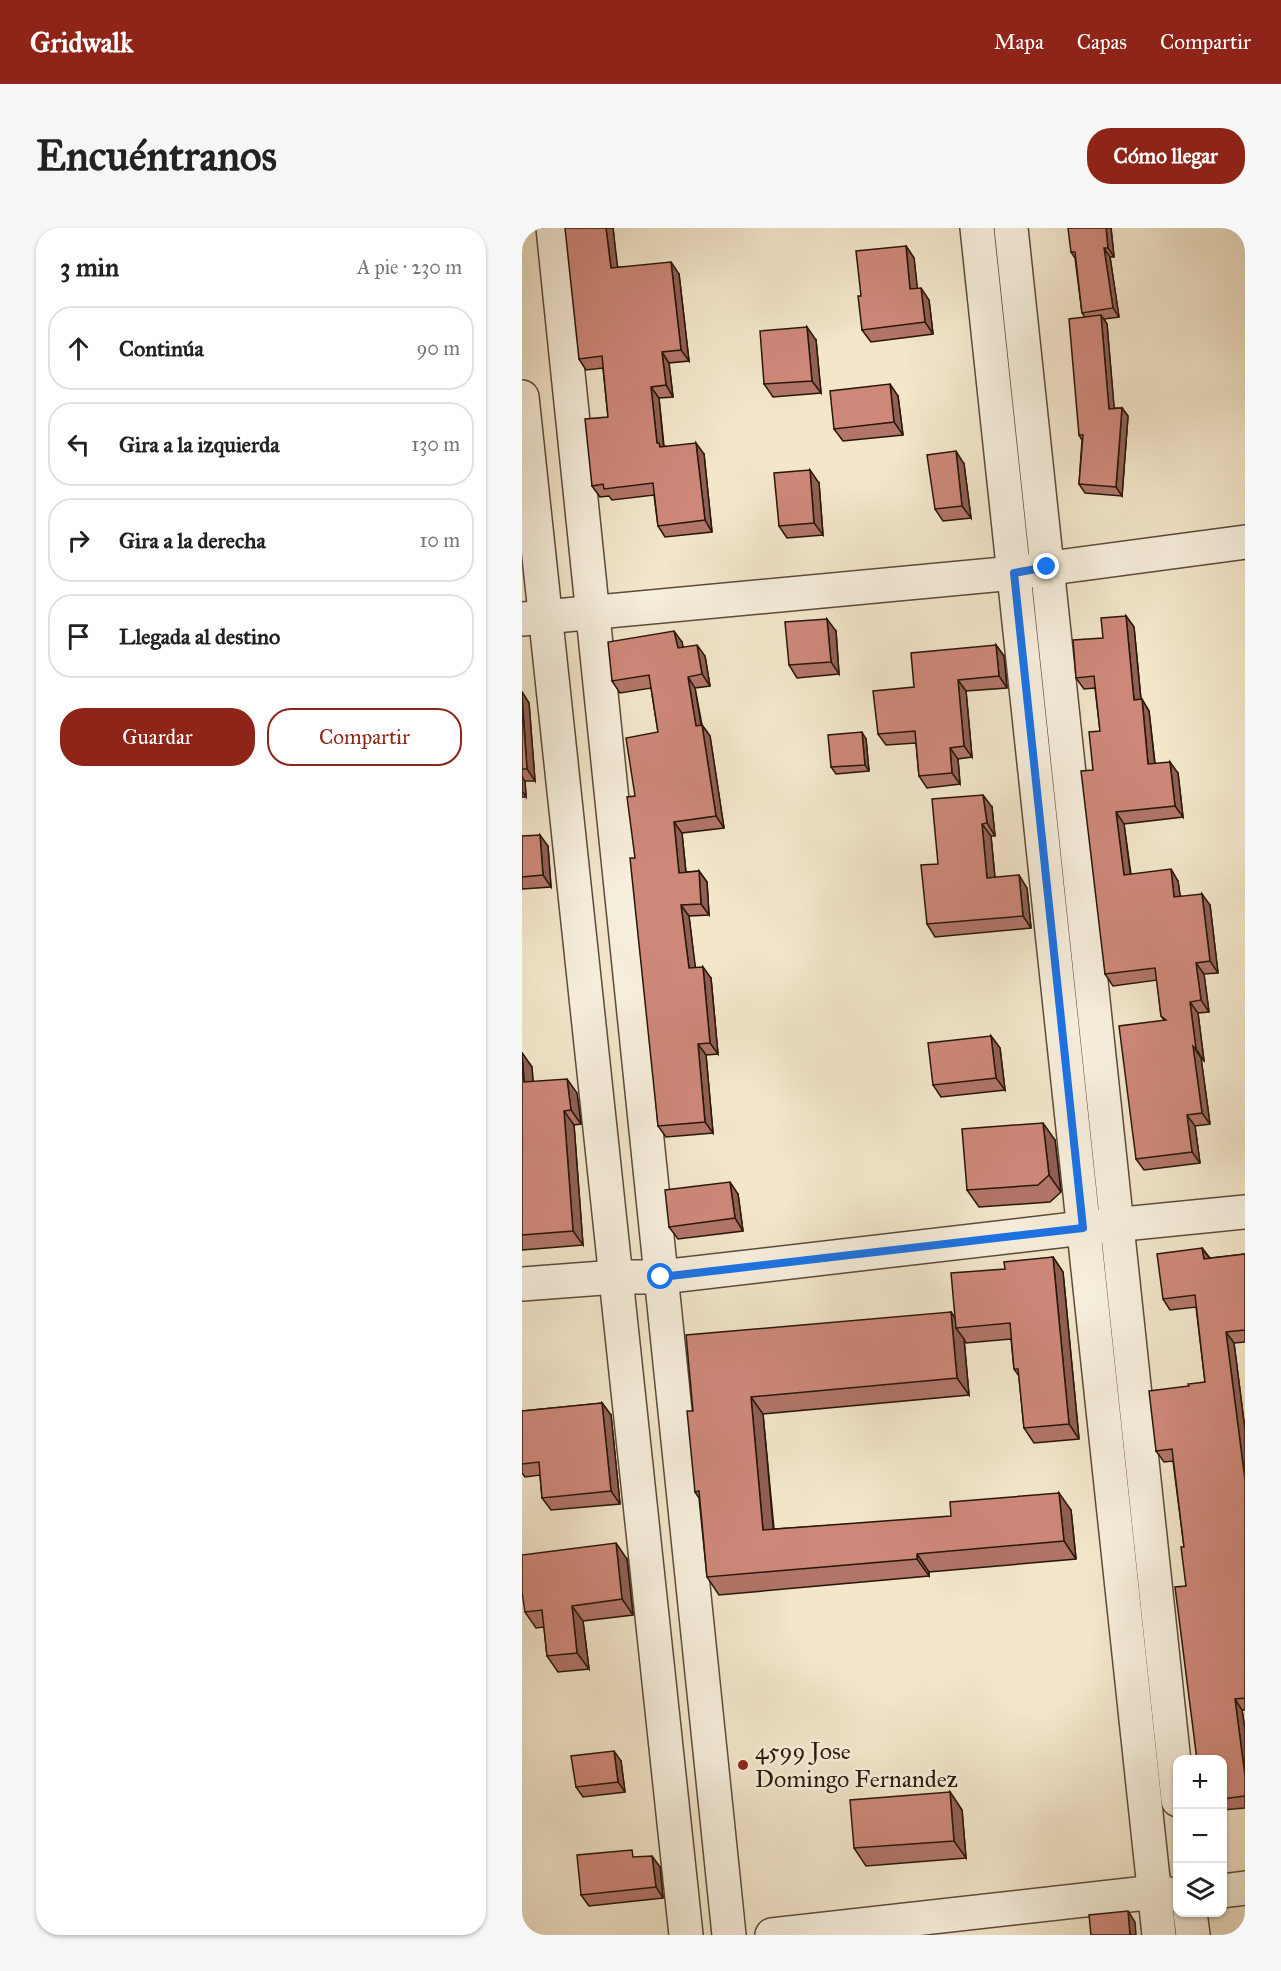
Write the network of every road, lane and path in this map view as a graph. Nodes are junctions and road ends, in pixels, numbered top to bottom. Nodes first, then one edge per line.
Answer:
1 (553, 228) edge
2 (977, 228) edge
3 (1011, 228) edge
4 (522, 397) edge
5 (1245, 542) edge
6 (1047, 567) junction
7 (1014, 573) junction
8 (592, 611) junction
9 (534, 618) edge
10 (1245, 1212) edge
11 (1117, 1226) junction
12 (1083, 1228) junction
13 (616, 1277) junction
14 (661, 1277) junction
15 (522, 1284) edge
16 (1173, 1755) edge
17 (1245, 1888) edge
18 (1227, 1890) edge
19 (1166, 1894) edge
20 (1190, 1917) edge
21 (686, 1935) edge
22 (729, 1935) edge
23 (772, 1935) edge
24 (1159, 1935) edge
25 (1192, 1935) edge

1 - 8 street
2 - 7 street
3 - 6 street
4 - 9 street
5 - 6 street
6 - 7 street
6 - 11 street
7 - 8 street
7 - 12 street
8 - 9 street
8 - 14 street
9 - 13 street
10 - 11 street
11 - 12 street
11 - 16 street
12 - 14 street
12 - 19 street
13 - 14 street
13 - 15 street
13 - 21 street
14 - 22 street
17 - 18 street
19 - 23 street
19 - 24 street
20 - 25 street

